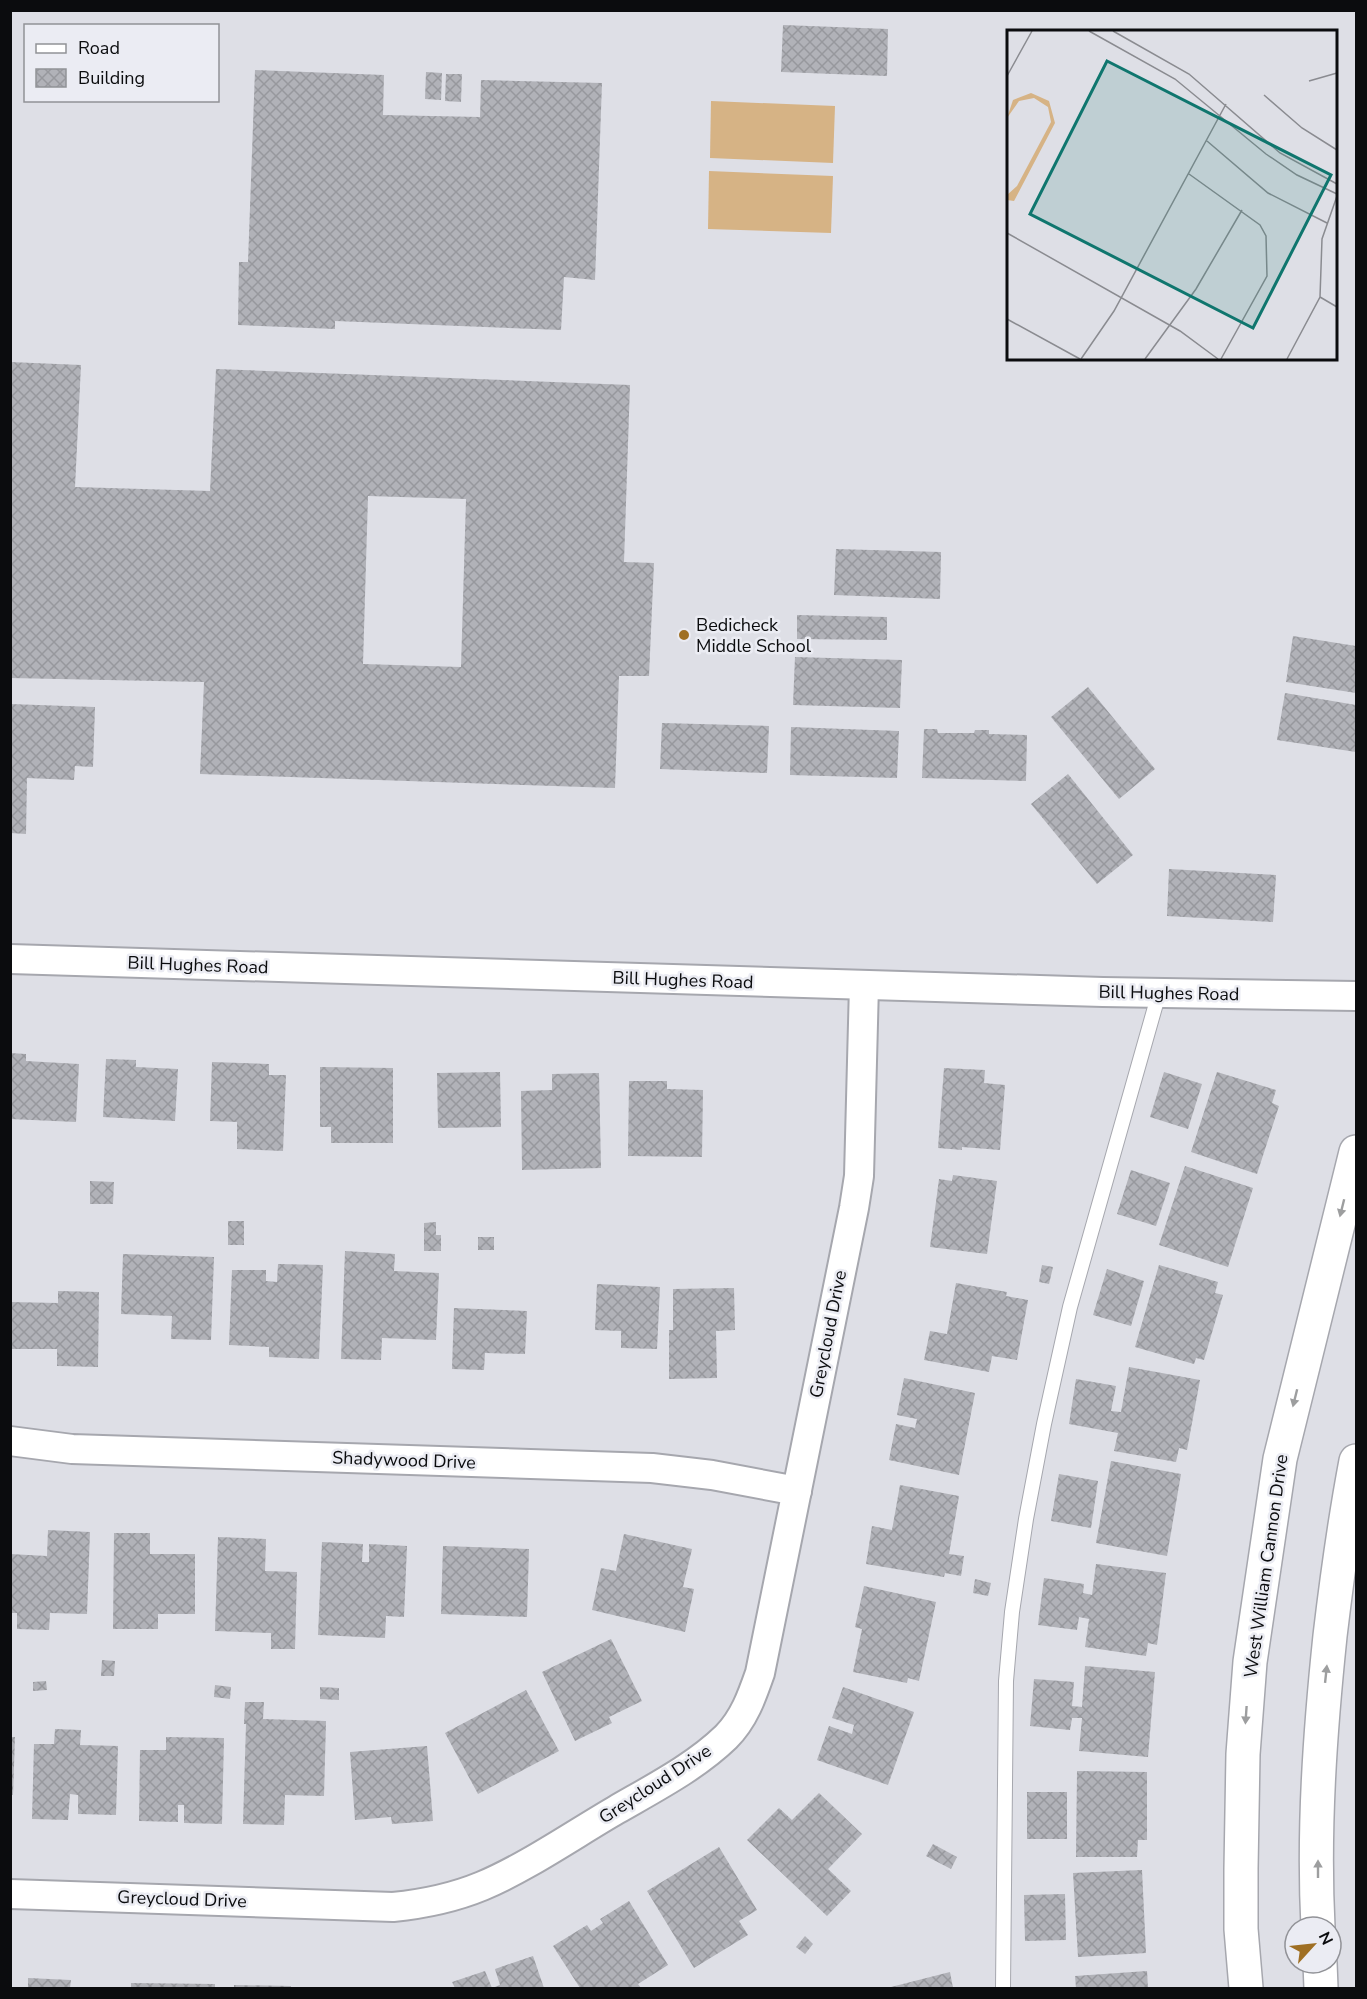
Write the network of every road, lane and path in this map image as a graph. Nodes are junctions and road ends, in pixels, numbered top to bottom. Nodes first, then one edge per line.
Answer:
1 (10, 959) edge
2 (864, 985) junction
3 (1159, 993) junction
4 (1356, 996) edge
5 (1356, 1152) edge
6 (10, 1441) edge
7 (1356, 1461) edge
8 (797, 1491) junction
9 (10, 1894) edge
10 (1318, 1915) edge
11 (1003, 1989) edge
12 (1246, 1989) edge

1 - 2 street, Bill Hughes Road
2 - 3 street, Bill Hughes Road
2 - 8 street, Greycloud Drive
3 - 4 street, Bill Hughes Road
3 - 11 lane
5 -> 12 main road, West William Cannon Drive
6 - 8 street, Shadywood Drive
10 -> 7 main road
8 - 9 street, Greycloud Drive

